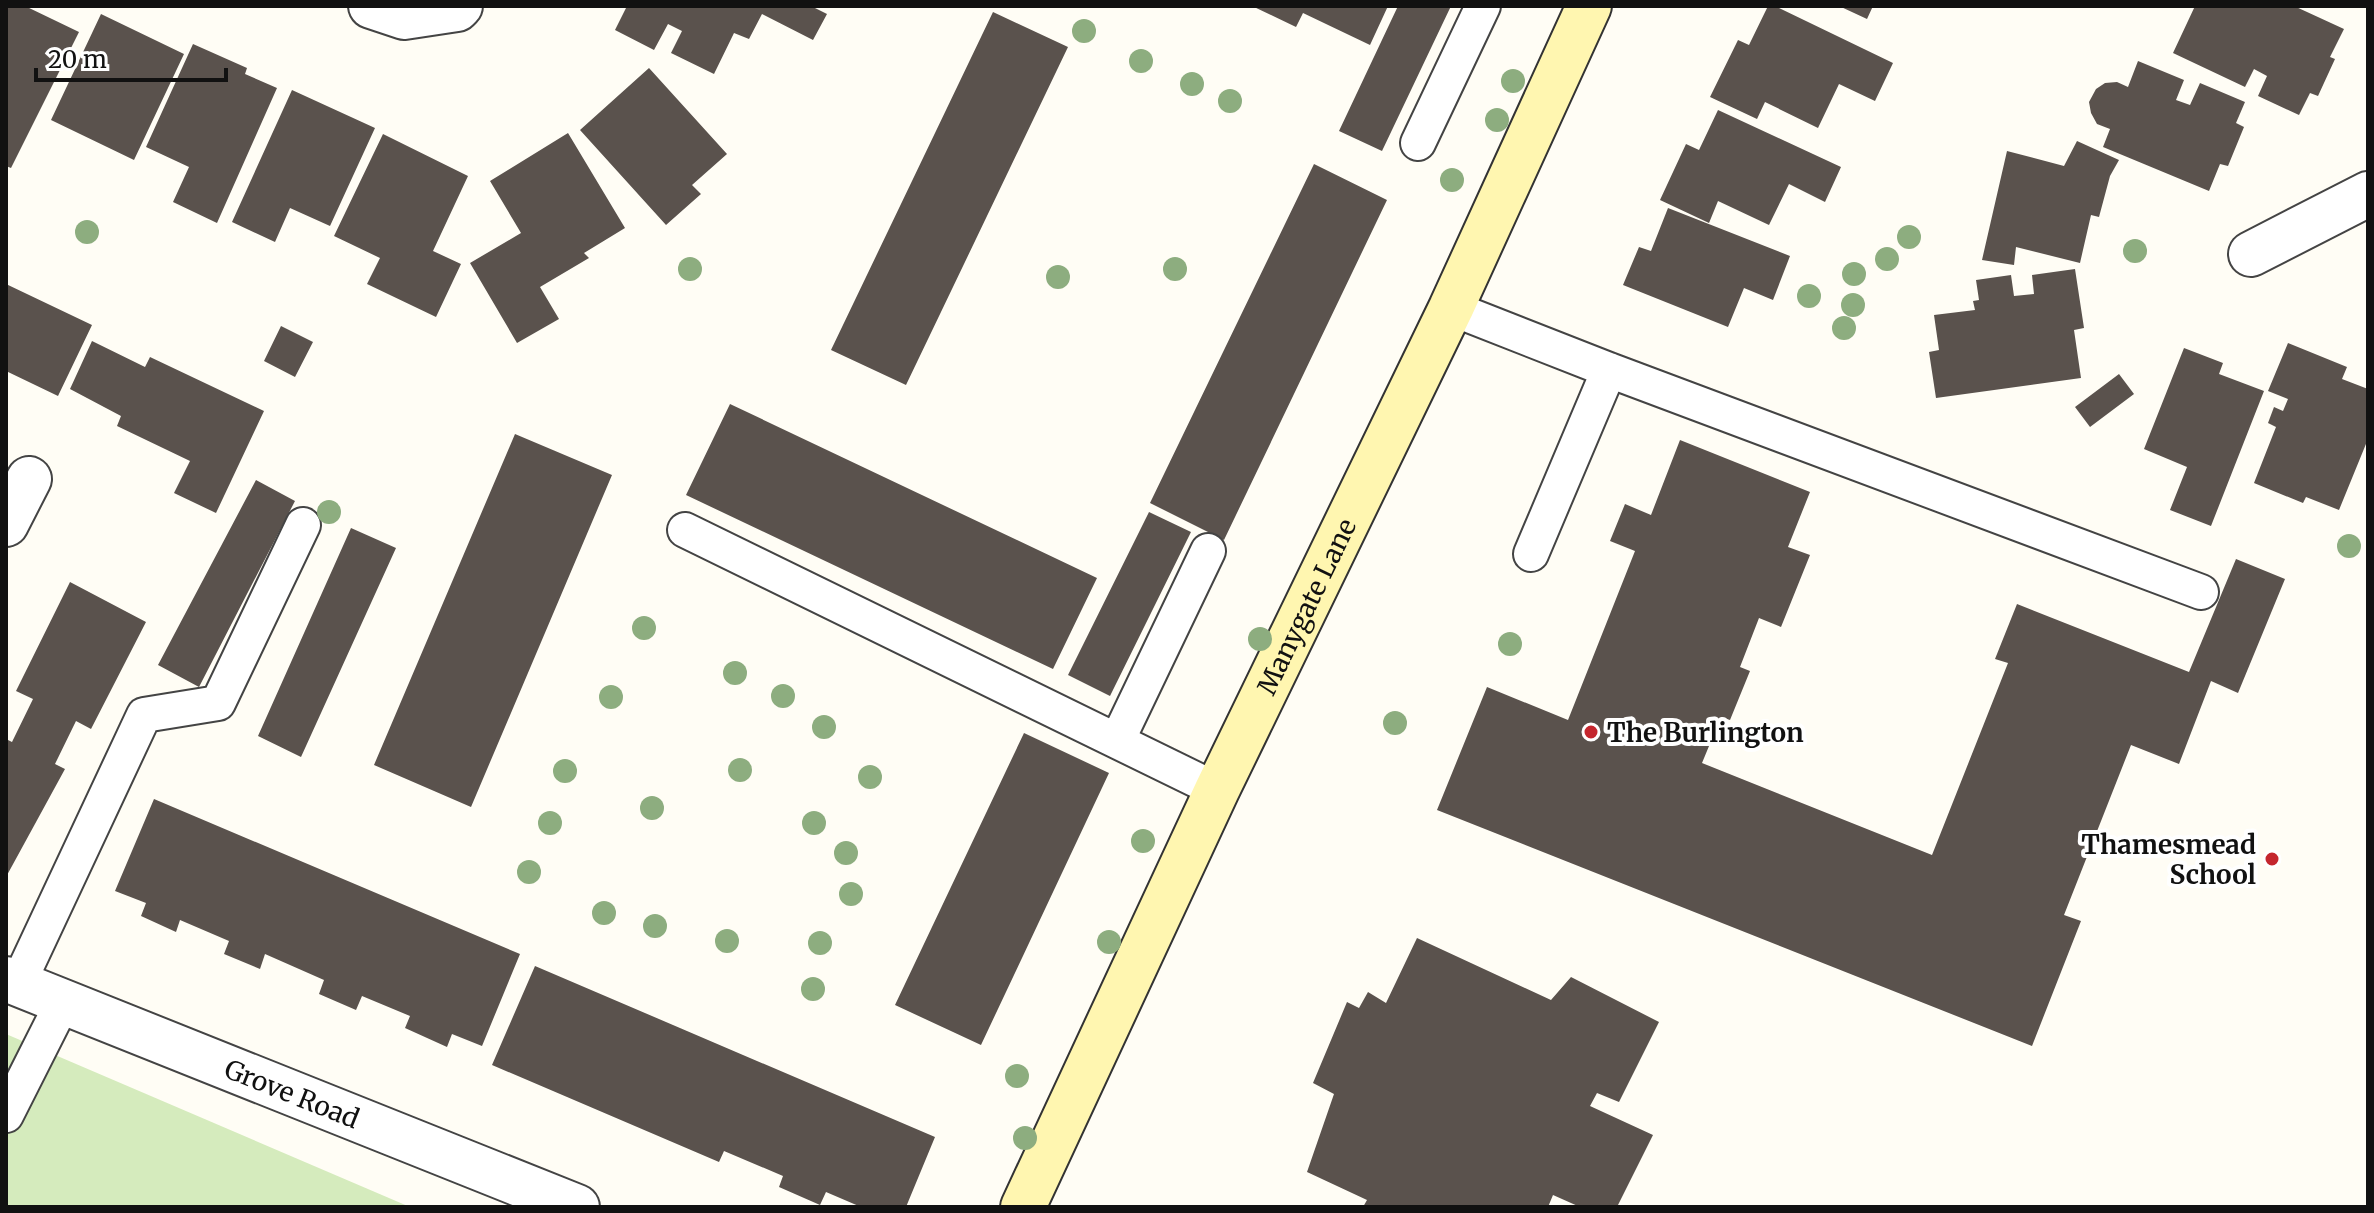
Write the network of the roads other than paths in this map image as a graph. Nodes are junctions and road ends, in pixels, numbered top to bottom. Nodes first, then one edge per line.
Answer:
1 (371, 6) edge
2 (460, 6) edge
3 (1483, 6) edge
4 (1589, 6) edge
5 (1418, 143) dead end
6 (2368, 194) edge
7 (2251, 254) dead end
8 (1451, 308) junction
9 (1609, 370) junction
10 (29, 479) dead end
11 (6, 524) edge
12 (303, 525) dead end
13 (685, 530) dead end
14 (1208, 551) dead end
15 (1531, 554) dead end
16 (2201, 592) dead end
17 (1117, 741) junction
18 (1217, 790) junction
19 (12, 982) edge
20 (63, 1002) junction
21 (6, 1115) edge
22 (577, 1207) edge
23 (1023, 1207) edge

1 - 2 street
3 - 5 lane
4 - 8 street, Manygate Lane
6 - 7 street
8 - 9 lane
8 - 18 street, Manygate Lane
9 - 15 lane
9 - 16 lane
10 - 11 street
12 - 19 lane
13 - 17 lane
14 - 17 lane
17 - 18 lane
18 - 23 street, Manygate Lane
19 - 20 street, Grove Road
20 - 21 lane
20 - 22 street, Grove Road

